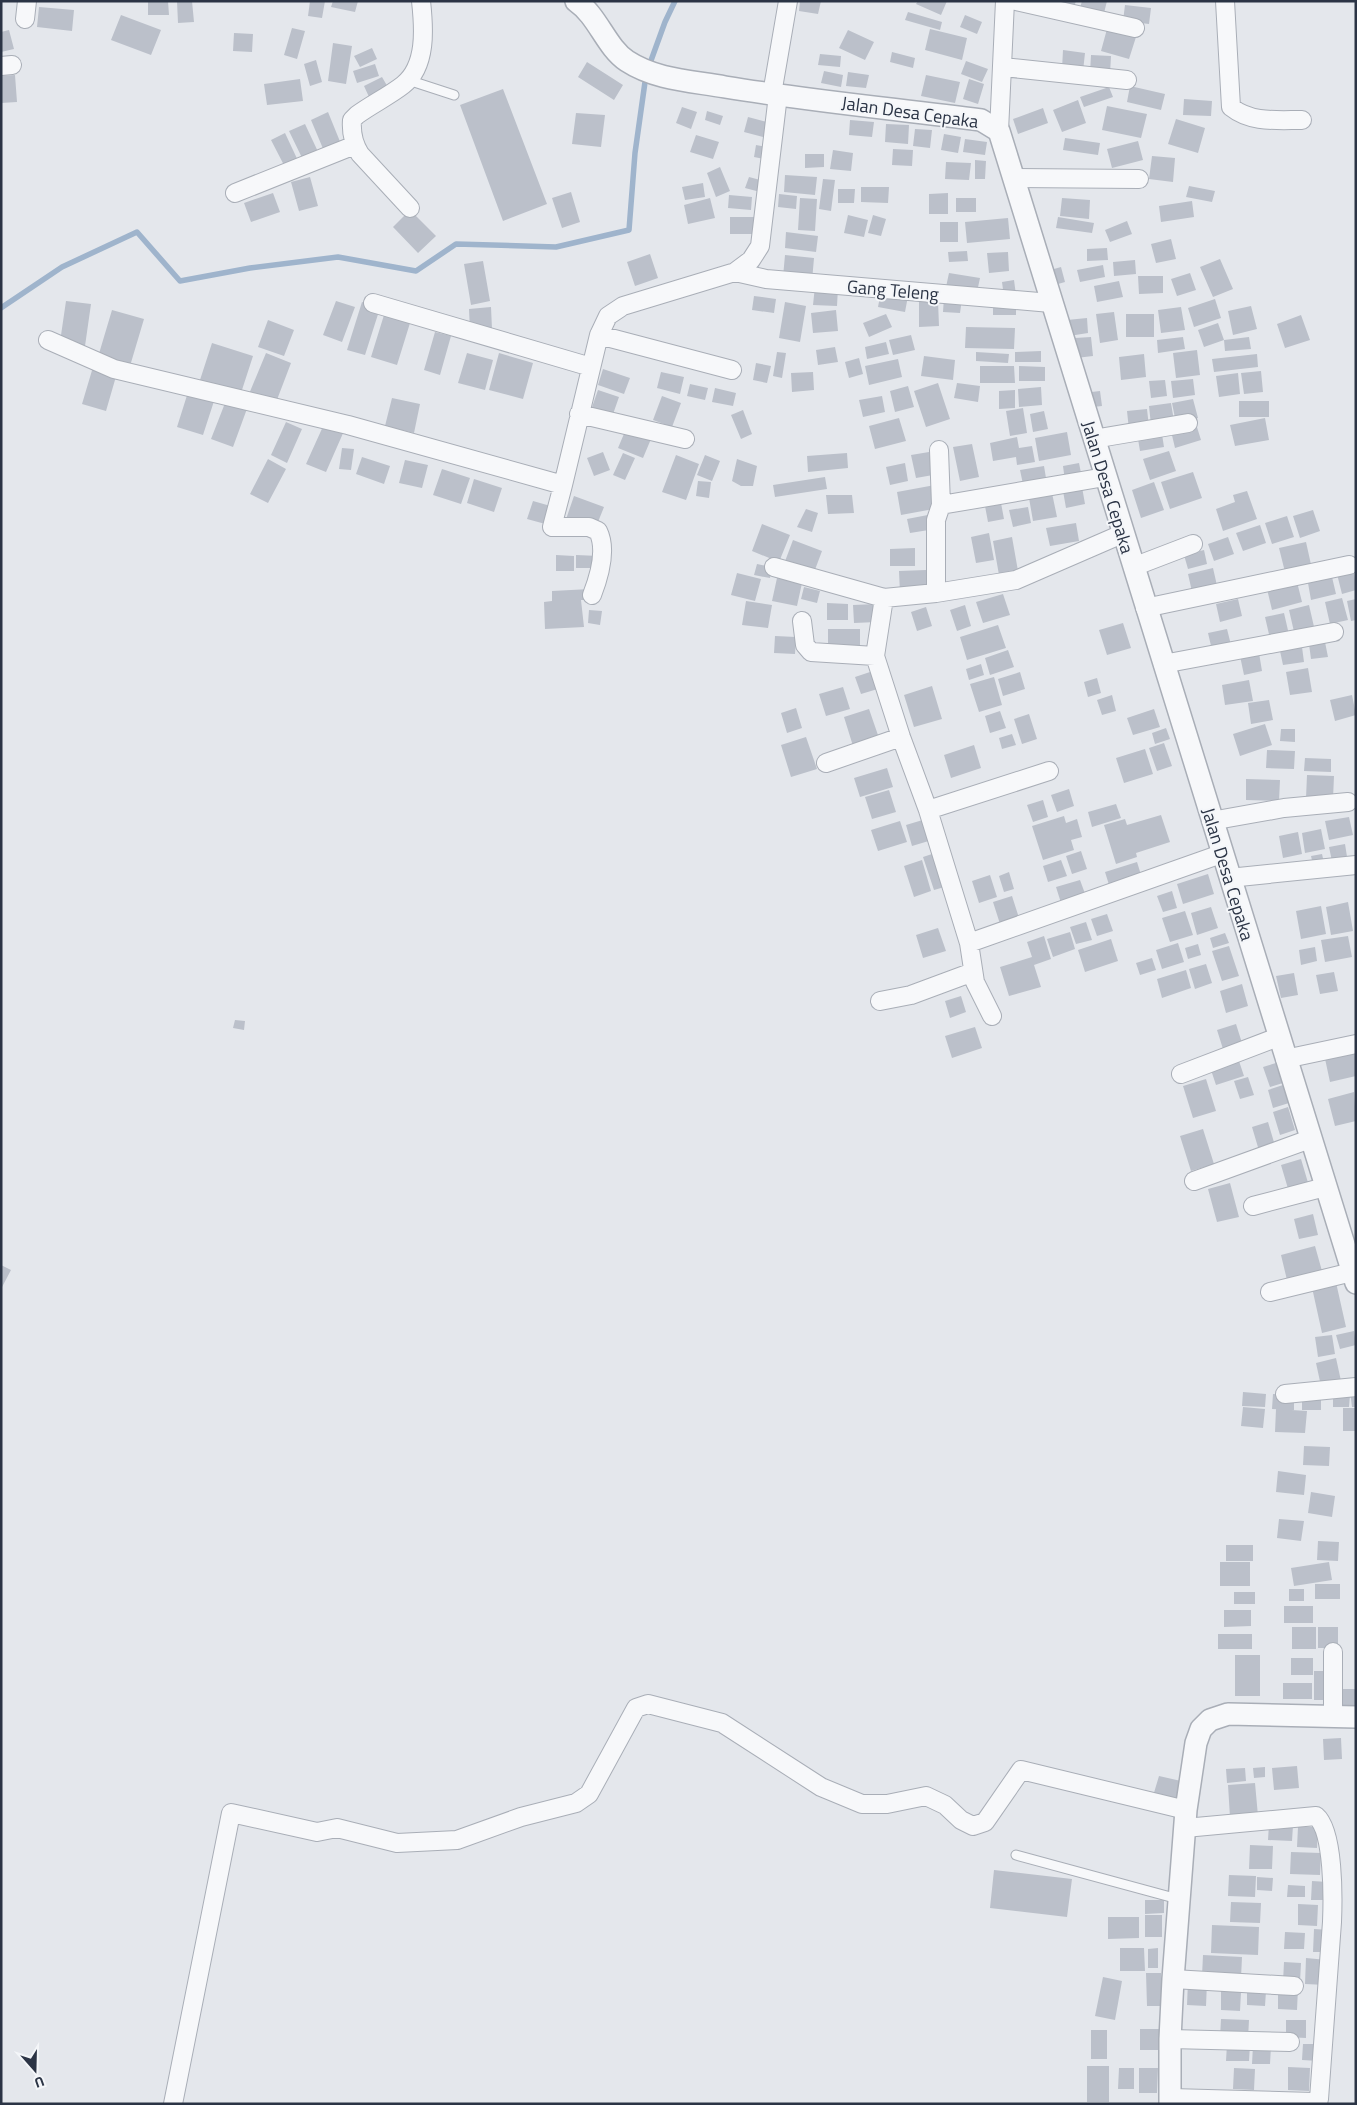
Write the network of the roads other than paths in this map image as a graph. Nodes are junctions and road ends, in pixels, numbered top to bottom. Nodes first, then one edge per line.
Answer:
1 (26, 1) edge
2 (421, 1) edge
3 (576, 1) edge
4 (788, 1) edge
5 (1006, 1) edge
6 (1016, 1) edge
7 (1224, 1) edge
8 (25, 19) dead end
9 (1135, 28) dead end
10 (1003, 67) junction
11 (408, 80) junction
12 (1127, 80) dead end
13 (454, 95) dead end
14 (775, 95) junction
15 (1302, 120) dead end
16 (999, 131) junction
17 (355, 145) junction
18 (1013, 178) junction
19 (1140, 179) dead end
20 (235, 193) dead end
21 (410, 208) dead end
22 (736, 272) junction
23 (373, 303) dead end
24 (1051, 303) junction
25 (599, 335) junction
26 (48, 340) dead end
27 (591, 367) junction
28 (732, 370) dead end
29 (579, 414) junction
30 (1188, 423) dead end
31 (685, 439) dead end
32 (1093, 439) junction
33 (940, 450) dead end
34 (1105, 477) junction
35 (563, 485) junction
36 (941, 505) junction
37 (1122, 534) junction
38 (1193, 544) dead end
39 (1349, 565) dead end
40 (774, 567) dead end
41 (1133, 567) junction
42 (936, 593) junction
43 (592, 595) dead end
44 (884, 598) junction
45 (1145, 608) junction
46 (802, 621) dead end
47 (1334, 632) dead end
48 (875, 656) junction
49 (1163, 664) junction
50 (901, 737) junction
51 (826, 763) dead end
52 (1049, 771) dead end
53 (1348, 802) dead end
54 (928, 810) junction
55 (1211, 821) junction
56 (1222, 854) junction
57 (1356, 865) edge
58 (1229, 878) junction
59 (969, 943) junction
60 (973, 972) junction
61 (880, 1000) dead end
62 (992, 1016) dead end
63 (1278, 1037) junction
64 (1356, 1044) edge
65 (1285, 1060) junction
66 (1181, 1074) dead end
67 (1310, 1139) junction
68 (1194, 1181) dead end
69 (1326, 1187) junction
70 (1253, 1206) dead end
71 (1354, 1277) edge
72 (1270, 1292) dead end
73 (1356, 1386) edge
74 (1285, 1394) dead end
75 (1333, 1652) dead end
76 (1333, 1716) junction
77 (1356, 1717) edge
78 (1186, 1819) junction
79 (1016, 1855) dead end
80 (1178, 1899) junction
81 (1173, 1979) junction
82 (1294, 1986) dead end
83 (1170, 2039) junction
84 (1290, 2042) dead end
85 (1171, 2101) edge
86 (173, 2104) edge

1 - 8 street
2 - 11 street
3 - 14 street, Jalan Desa Cepaka
4 - 14 street
5 - 10 street
6 - 9 street
7 - 15 street
10 - 12 street
10 - 16 street
11 - 13 lane
11 - 17 street
14 - 16 street, Jalan Desa Cepaka
14 - 22 street
16 - 18 street, Jalan Desa Cepaka
17 - 20 street
17 - 21 street
18 - 19 street
18 - 24 street, Jalan Desa Cepaka
22 - 24 street, Gang Teleng
22 - 25 street
23 - 27 street
24 - 32 street, Jalan Desa Cepaka
25 - 27 street
25 - 28 street
26 - 35 street
27 - 29 street
29 - 31 street
29 - 35 street
30 - 32 street
32 - 34 street, Jalan Desa Cepaka
33 - 36 street
34 - 36 street
34 - 37 street, Jalan Desa Cepaka
35 - 43 street
36 - 42 street
37 - 41 street, Jalan Desa Cepaka
37 - 42 street
38 - 41 street
39 - 45 street
40 - 44 street
41 - 45 street, Jalan Desa Cepaka
42 - 44 street
44 - 48 street
45 - 49 street, Jalan Desa Cepaka
46 - 48 street
47 - 49 street
48 - 50 street
49 - 55 street, Jalan Desa Cepaka
50 - 51 street
50 - 54 street
52 - 54 street
53 - 55 street
54 - 59 street
55 - 56 street, Jalan Desa Cepaka
56 - 58 street, Jalan Desa Cepaka
56 - 59 street
57 - 58 street
58 - 63 street, Jalan Desa Cepaka
59 - 60 street
60 - 61 street
60 - 62 street
63 - 65 street, Jalan Desa Cepaka
63 - 66 street
64 - 65 street
65 - 67 street, Jalan Desa Cepaka
67 - 68 street
67 - 69 street, Jalan Desa Cepaka
69 - 70 street
69 - 71 street, Jalan Desa Cepaka
71 - 72 street
73 - 74 street
75 - 76 street
76 - 77 street
76 - 78 street
78 - 80 street
78 - 85 street
78 - 86 street
79 - 80 lane
80 - 81 street
81 - 82 street
81 - 83 street
83 - 84 street
83 - 85 street

